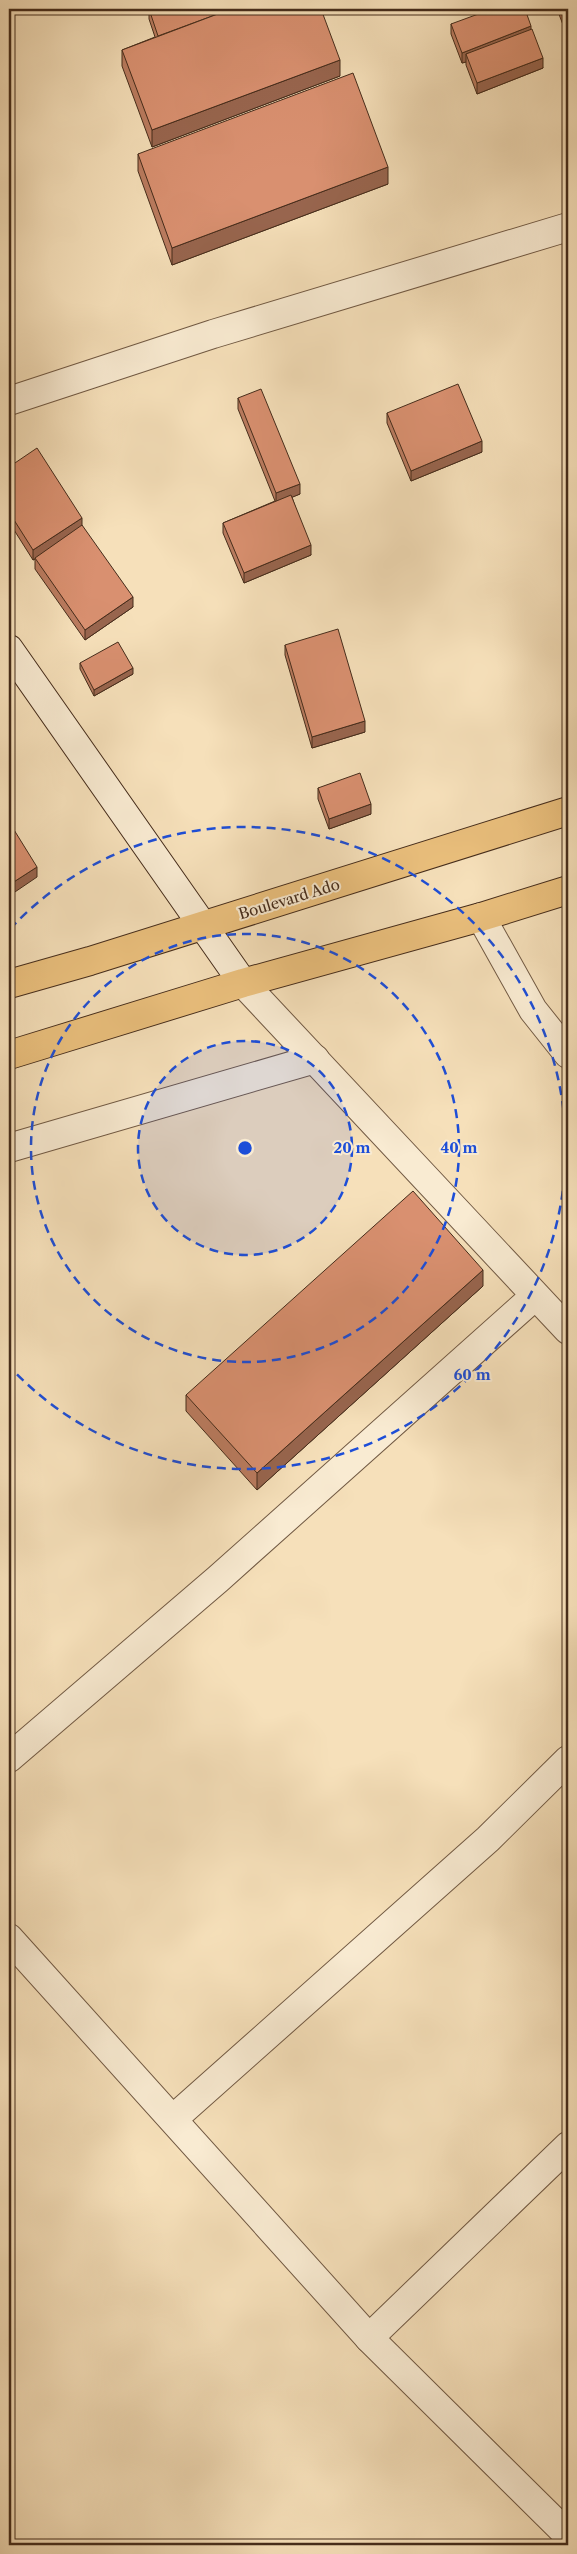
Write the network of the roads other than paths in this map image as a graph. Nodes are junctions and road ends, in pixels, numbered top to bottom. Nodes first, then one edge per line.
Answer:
1 (568, 226) edge
2 (9, 401) edge
3 (9, 649) edge
4 (568, 811) edge
5 (568, 890) edge
6 (482, 917) junction
7 (203, 926) junction
8 (243, 983) junction
9 (9, 984) edge
10 (568, 1054) edge
11 (9, 1055) edge
12 (315, 1059) junction
13 (9, 1148) edge
14 (535, 1296) junction
15 (568, 1330) edge
16 (9, 1758) edge
17 (568, 1760) edge
18 (9, 1938) edge
19 (174, 2119) junction
20 (568, 2146) edge
21 (369, 2338) junction
22 (568, 2535) edge

1 - 2 street
3 - 7 street
4 - 7 main road, Boulevard Ado
5 - 6 main road
6 - 8 main road
6 - 10 street
7 - 8 street
7 - 9 main road, Boulevard Ado
8 - 11 main road
8 - 12 street
12 - 13 street
12 - 14 street
14 - 15 street
14 - 16 street
17 - 19 street
18 - 19 street
19 - 21 street
20 - 21 street
21 - 22 street

